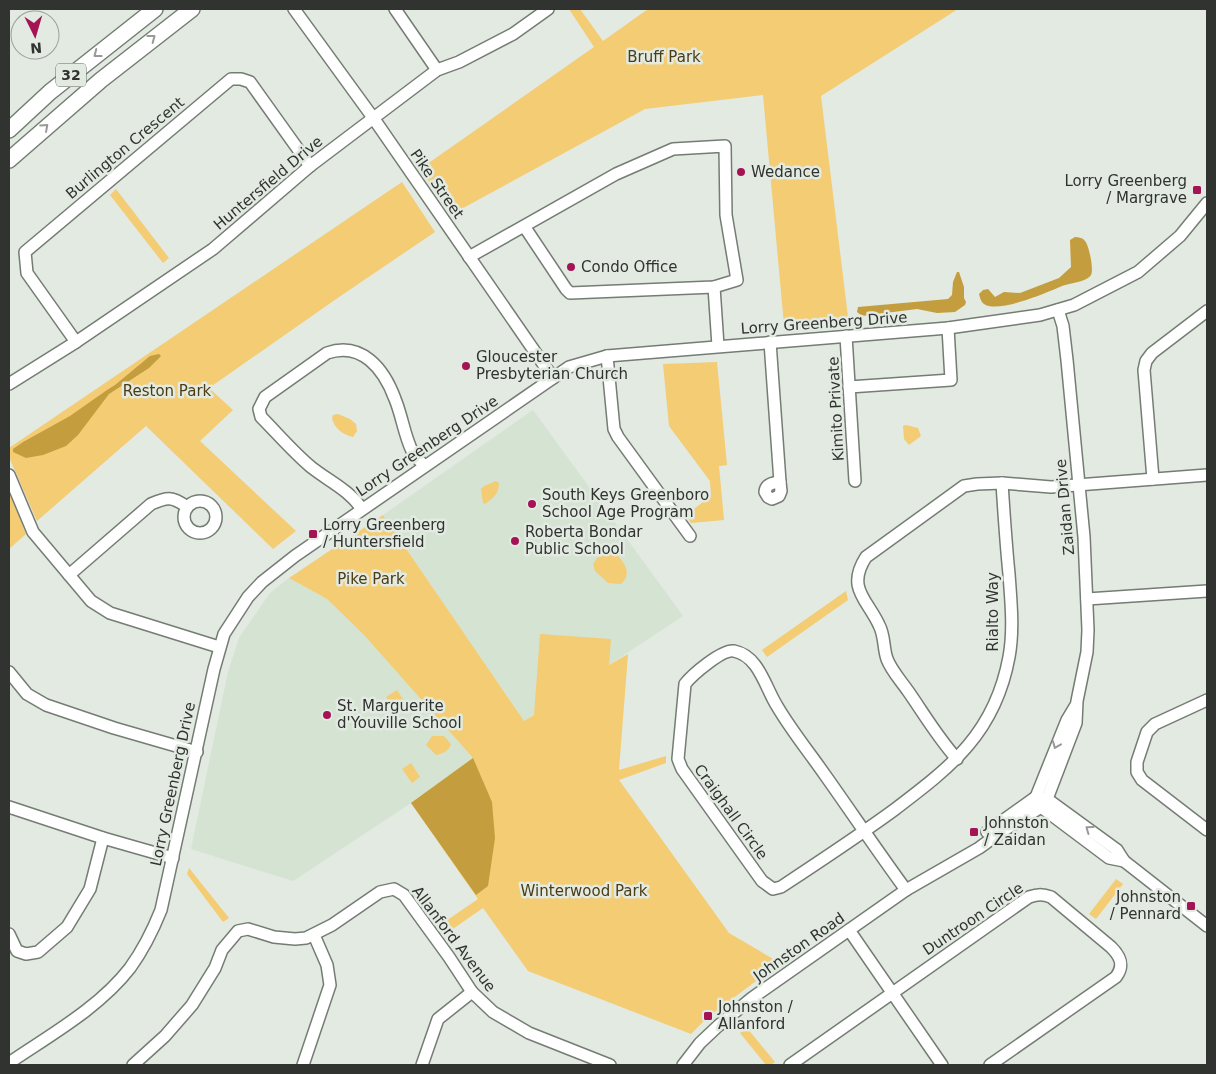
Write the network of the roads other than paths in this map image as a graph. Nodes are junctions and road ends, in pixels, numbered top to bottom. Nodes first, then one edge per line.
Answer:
1 (155, 9) edge
2 (192, 9) edge
3 (294, 9) edge
4 (395, 9) edge
5 (548, 9) edge
6 (437, 70) junction
7 (374, 119) junction
8 (9, 130) edge
9 (9, 160) edge
10 (310, 166) junction
11 (1207, 203) edge
12 (524, 226) junction
13 (470, 257) junction
14 (714, 287) junction
15 (1058, 310) junction
16 (1207, 311) edge
17 (948, 328) junction
18 (846, 336) junction
19 (76, 342) junction
20 (770, 342) junction
21 (718, 346) junction
22 (607, 356) junction
23 (553, 378) junction
24 (9, 384) edge
25 (849, 387) junction
26 (424, 466) junction
27 (9, 475) edge
28 (1207, 475) edge
29 (1153, 479) junction
30 (855, 481) dead end
31 (780, 482) dead end
32 (1002, 483) junction
33 (1078, 485) junction
34 (187, 507) dead end
35 (362, 509) junction
36 (690, 536) dead end
37 (69, 575) junction
38 (1207, 591) edge
39 (1087, 599) junction
40 (219, 647) junction
41 (9, 672) edge
42 (1207, 700) edge
43 (197, 752) junction
44 (957, 760) junction
45 (1041, 801) junction
46 (9, 807) edge
47 (1207, 830) edge
48 (865, 831) junction
49 (103, 838) junction
50 (173, 858) junction
51 (906, 890) junction
52 (1207, 925) edge
53 (849, 930) junction
54 (9, 934) edge
55 (314, 935) junction
56 (472, 992) junction
57 (892, 993) junction
58 (9, 1063) edge
59 (598, 1063) edge
60 (797, 1063) edge
61 (133, 1065) edge
62 (303, 1065) edge
63 (422, 1065) edge
64 (610, 1065) edge
65 (683, 1065) edge
66 (942, 1065) edge
67 (990, 1065) edge

1 -> 8 main road, 32
9 -> 2 main road, 32
3 - 7 street, Pike Street
4 - 6 street
5 - 6 street, Huntersfield Drive
6 - 7 street, Huntersfield Drive
7 - 10 street, Huntersfield Drive
7 - 13 street, Pike Street
10 - 19 street, Huntersfield Drive
10 - 19 street, Burlington Crescent
11 - 15 street, Lorry Greenberg Drive
12 - 13 street
12 - 14 street
12 - 14 street
13 - 23 street, Pike Street
14 - 21 street
15 - 17 street, Lorry Greenberg Drive
15 - 33 street, Zaidan Drive
16 - 29 street
17 - 18 street, Lorry Greenberg Drive
17 - 25 street
18 - 20 street, Lorry Greenberg Drive
18 - 25 street, Kimito Private
19 - 24 street, Huntersfield Drive
20 - 21 street, Lorry Greenberg Drive
20 - 31 street
21 - 22 street, Lorry Greenberg Drive
22 - 23 street, Lorry Greenberg Drive
22 - 36 street
23 - 26 street, Lorry Greenberg Drive
25 - 30 street, Kimito Private
26 - 35 street, Lorry Greenberg Drive
26 - 35 street
27 - 37 street
28 - 29 street
29 - 33 street
32 - 33 street
32 - 44 street, Rialto Way
32 - 44 street
33 - 39 street, Zaidan Drive
34 - 37 street
35 - 40 street, Lorry Greenberg Drive
37 - 40 street
38 - 39 street
39 - 45 street, Zaidan Drive
40 - 43 street, Lorry Greenberg Drive
41 - 43 street
42 - 47 street
43 - 50 street, Lorry Greenberg Drive
44 - 48 street, Rialto Way
45 - 51 street, Johnston Road
45 - 52 street
46 - 49 street
48 - 48 street, Craighall Circle
48 - 51 street, Craighall Circle
49 - 50 street
49 - 54 street
50 - 58 street, Lorry Greenberg Drive
51 - 53 street, Johnston Road
53 - 57 street
53 - 65 street, Johnston Road
55 - 56 street, Allanford Avenue
55 - 61 street, Allanford Avenue
55 - 62 street
56 - 59 street, Allanford Avenue
56 - 63 street
57 - 60 street
57 - 66 street
57 - 67 street, Duntroon Circle
59 - 64 street, Allanford Avenue

